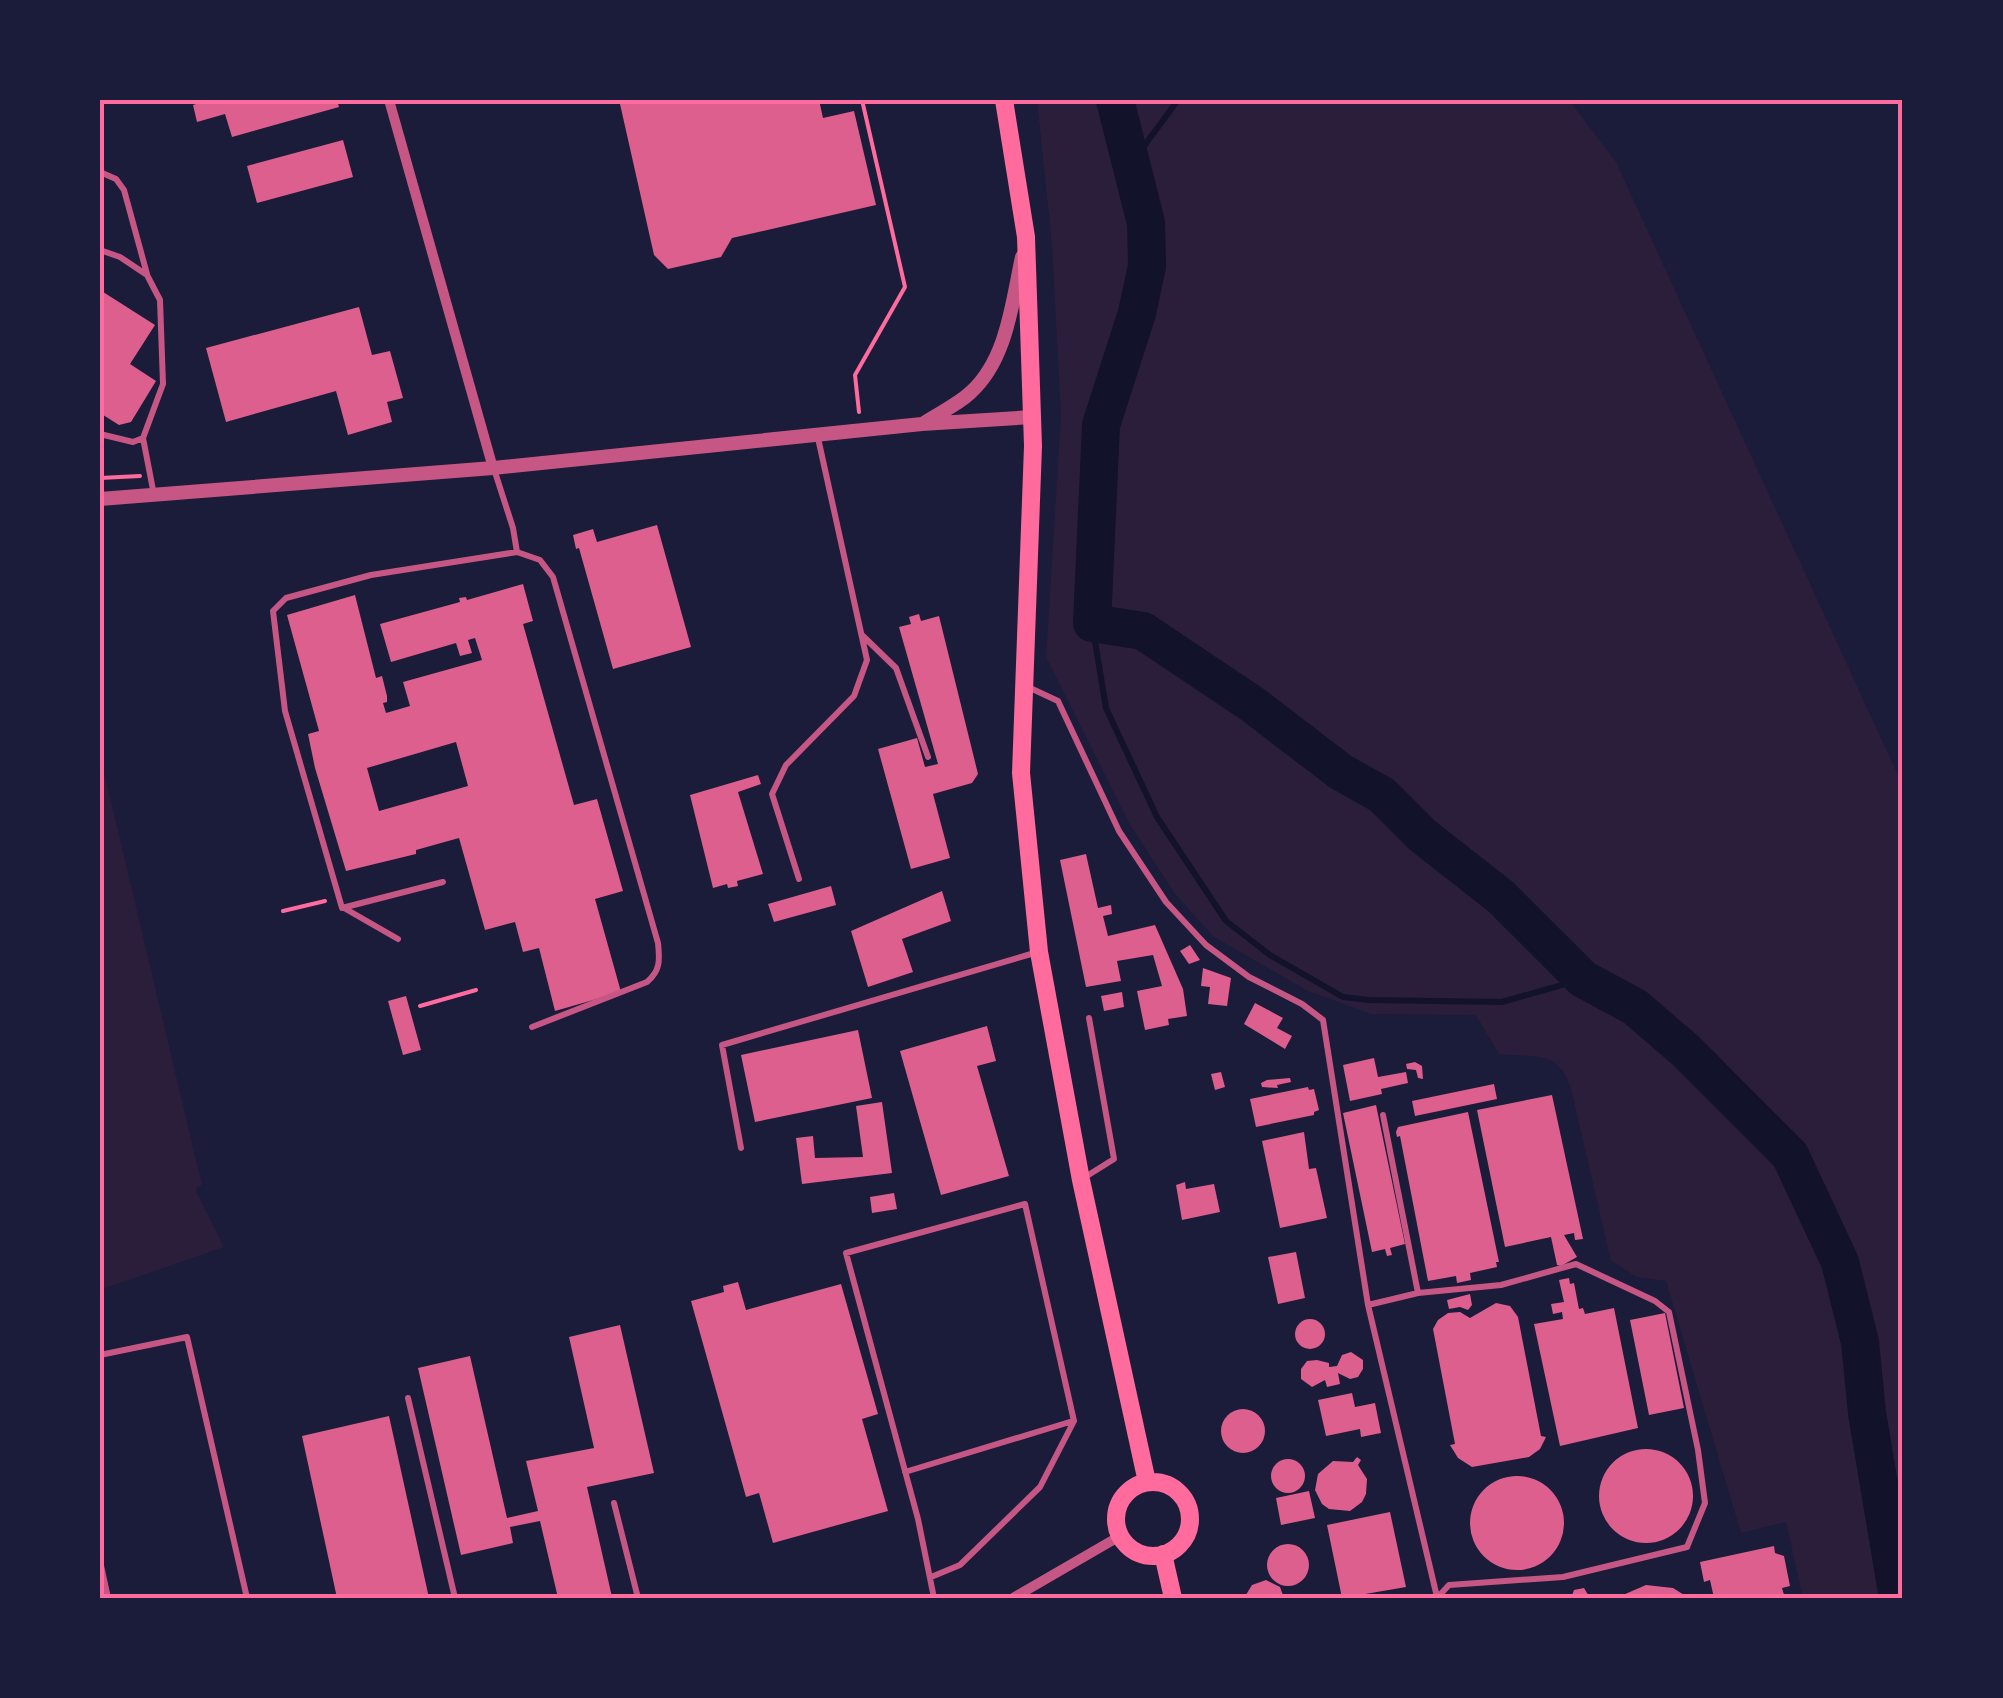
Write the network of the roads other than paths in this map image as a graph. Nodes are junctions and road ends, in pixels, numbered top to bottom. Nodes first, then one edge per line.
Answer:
1 (389, 100) edge
2 (1004, 100) edge
3 (100, 172) edge
4 (1026, 237) junction
5 (100, 250) edge
6 (147, 275) junction
7 (1033, 417) junction
8 (922, 424) junction
9 (100, 434) edge
10 (818, 437) junction
11 (143, 438) junction
12 (493, 468) junction
13 (154, 496) junction
14 (100, 499) edge
15 (517, 552) junction
16 (862, 635) junction
17 (1022, 684) junction
18 (928, 758) dead end
19 (800, 879) dead end
20 (443, 882) dead end
21 (342, 908) junction
22 (398, 940) dead end
23 (1039, 952) junction
24 (1089, 1018) dead end
25 (532, 1027) dead end
26 (1383, 1115) dead end
27 (741, 1148) dead end
28 (1081, 1180) junction
29 (1418, 1293) junction
30 (1368, 1305) junction
31 (100, 1355) edge
32 (408, 1398) dead end
33 (1074, 1421) junction
34 (906, 1472) junction
35 (1147, 1482) junction
36 (614, 1503) dead end
37 (1120, 1536) junction
38 (1163, 1554) junction
39 (100, 1561) edge
40 (931, 1577) junction
41 (108, 1598) edge
42 (247, 1598) edge
43 (455, 1598) edge
44 (638, 1598) edge
45 (934, 1598) edge
46 (1012, 1598) edge
47 (1173, 1598) edge
48 (1437, 1598) edge

1 - 12 street
2 - 4 main road
3 - 6 lane
4 - 7 main road
4 - 8 street
5 - 6 lane
6 - 11 lane
7 - 8 street
7 - 17 main road
8 - 10 street
9 - 11 lane
10 - 12 street
10 - 16 lane
11 - 13 lane
12 - 13 street
12 - 15 lane
13 - 14 street
15 - 21 lane
15 - 25 lane
16 - 18 lane
16 - 19 lane
17 - 23 main road
17 - 30 lane
20 - 21 lane
21 - 22 lane
23 - 27 lane
23 - 28 main road
24 - 28 lane
26 - 29 lane
28 - 35 main road
29 - 30 lane
29 - 48 lane
30 - 48 lane
31 - 42 lane
32 - 43 lane
33 - 34 lane
33 - 34 lane
33 - 40 lane
34 - 40 lane
35 - 37 main road
35 - 38 main road
36 - 44 lane
37 - 38 main road
37 - 46 street
38 - 47 main road
39 - 41 lane
40 - 45 lane

